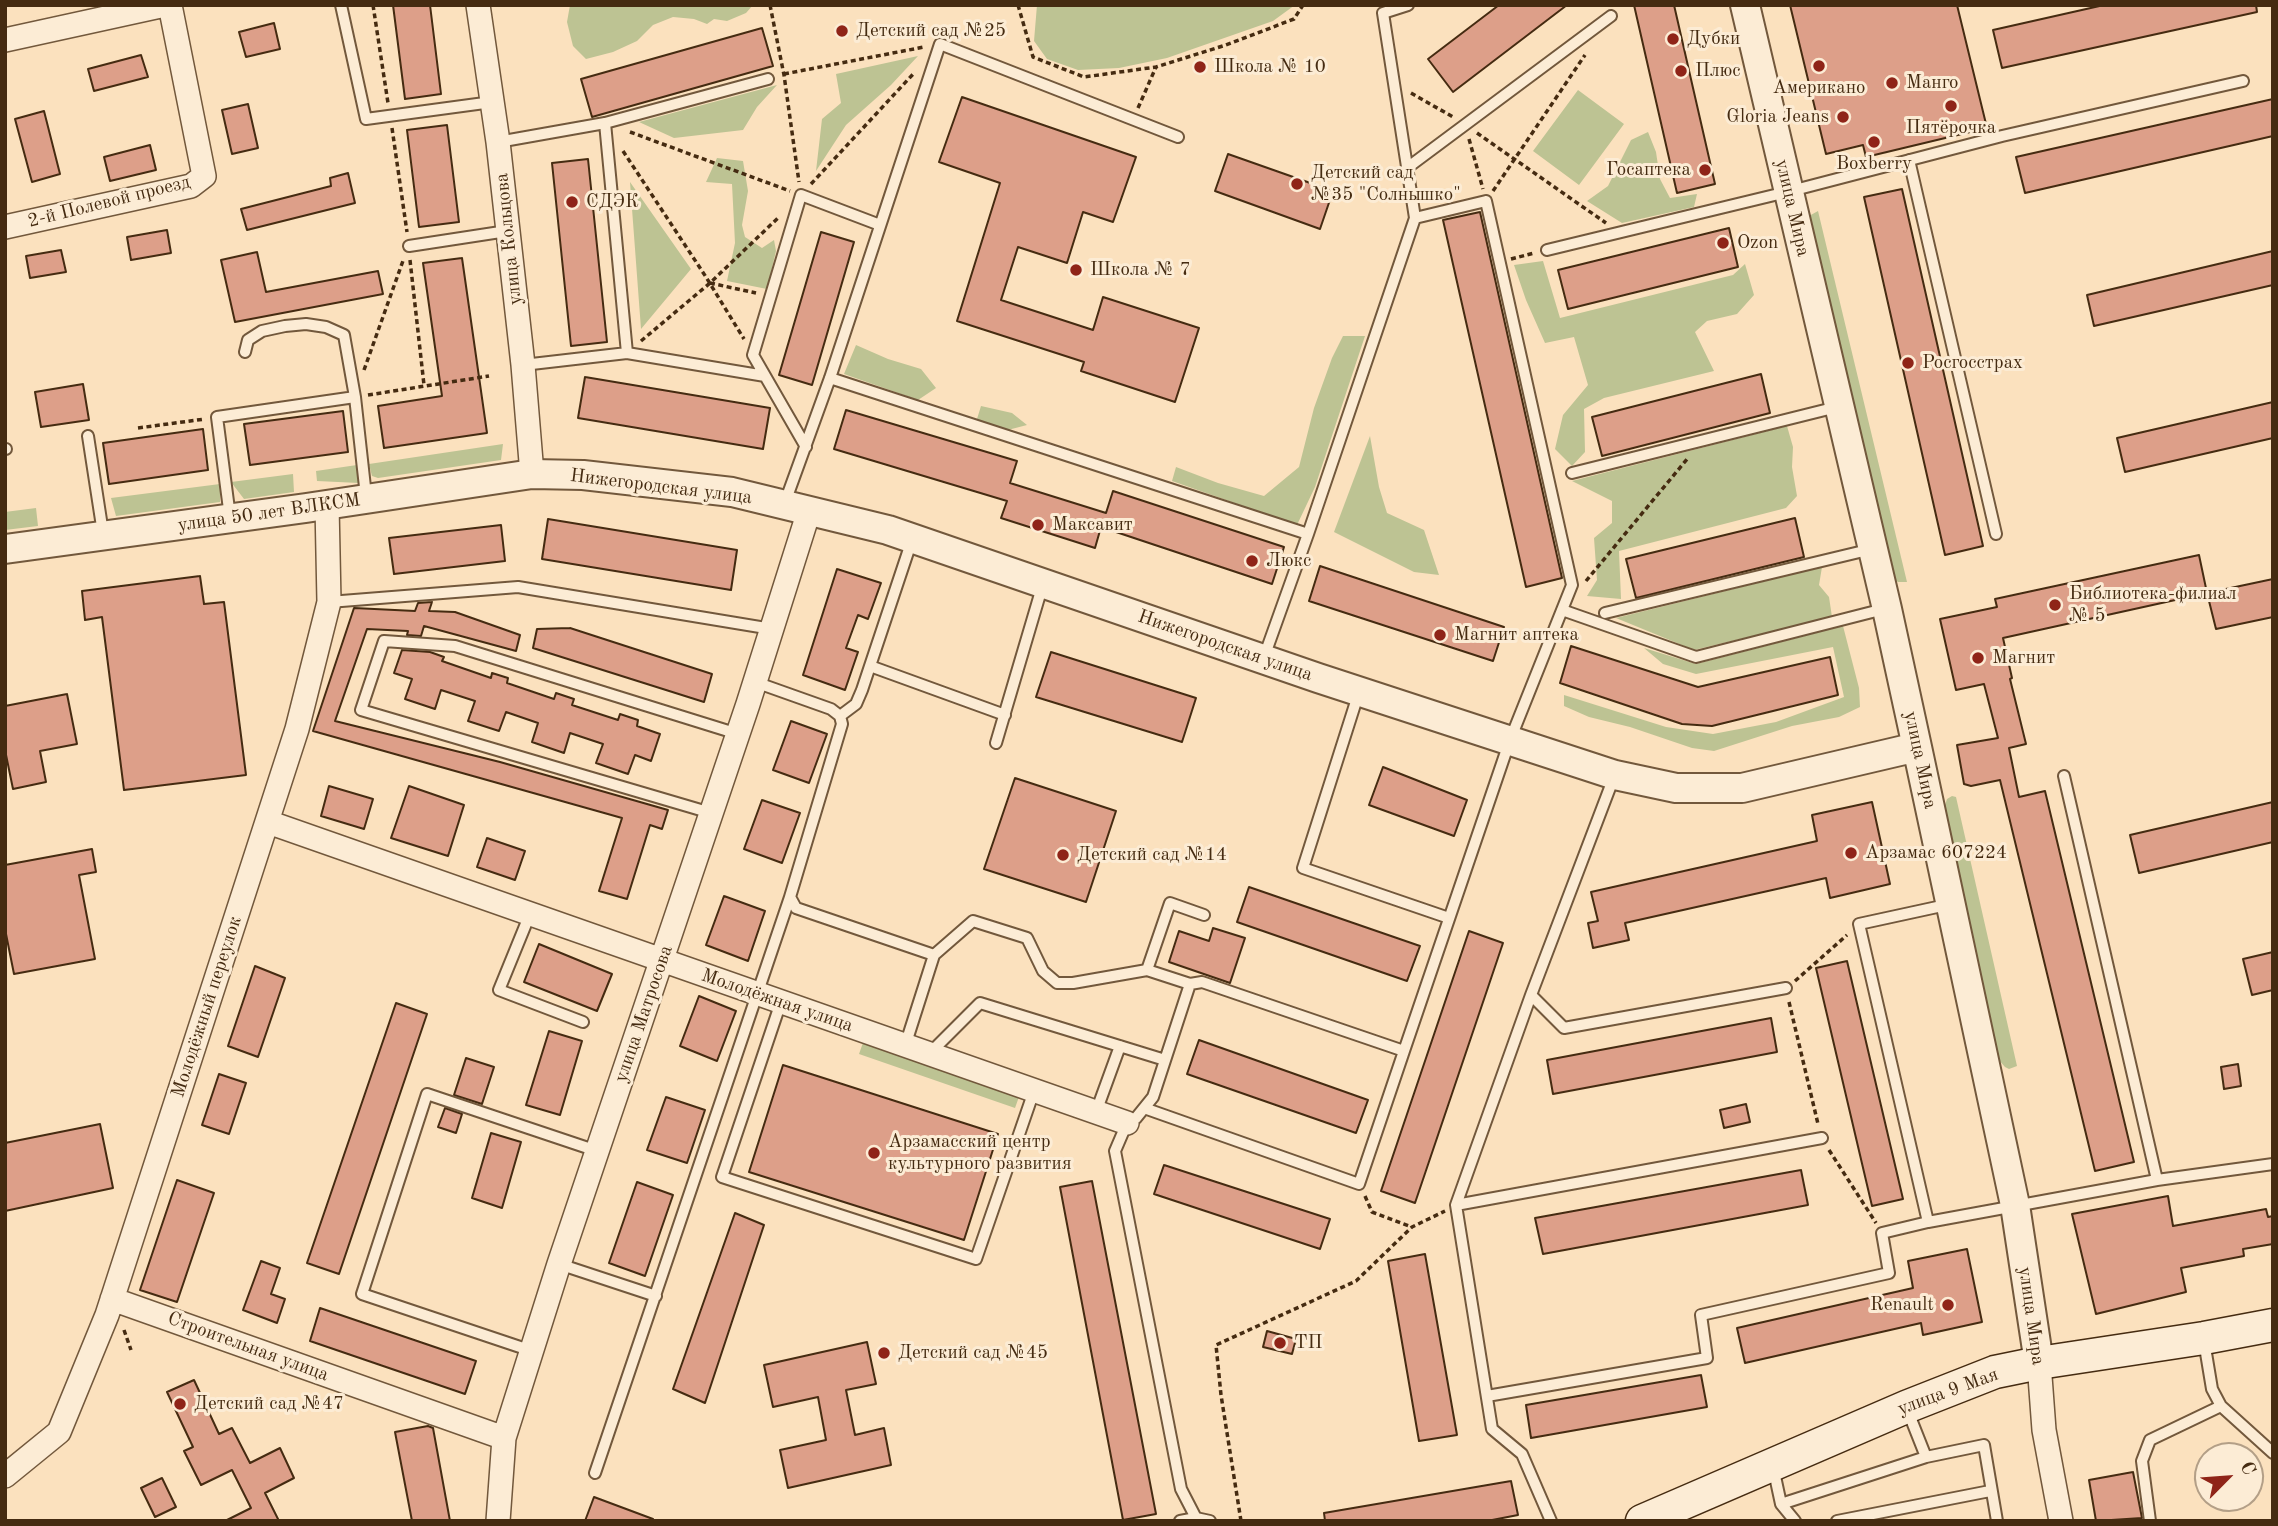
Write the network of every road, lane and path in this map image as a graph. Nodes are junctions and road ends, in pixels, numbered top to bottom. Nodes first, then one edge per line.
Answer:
1 (165, 5) edge
2 (170, 5) edge
3 (341, 5) edge
4 (373, 5) edge
5 (478, 5) edge
6 (770, 5) edge
7 (1018, 5) edge
8 (1303, 5) edge
9 (1408, 5) edge
10 (1745, 5) edge
11 (1382, 9) edge
12 (1611, 16) dead end
13 (5, 40) edge
14 (940, 44) junction
15 (1589, 49) dead end
16 (1156, 67) junction
17 (784, 75) junction
18 (768, 79) joint
19 (2243, 81) dead end
20 (1394, 84) junction
21 (492, 102) junction
22 (390, 116) junction
23 (1134, 120) junction
24 (605, 123) junction
25 (1466, 125) junction
26 (1178, 137) dead end
27 (498, 142) junction
28 (1514, 160) junction
29 (1909, 160) junction
30 (1407, 168) junction
31 (1787, 192) junction
32 (801, 195) junction
33 (1486, 201) junction
34 (1415, 218) junction
35 (880, 225) junction
36 (5, 227) edge
37 (507, 231) junction
38 (1619, 232) junction
39 (409, 246) junction
40 (1547, 250) joint
41 (1500, 262) junction
42 (710, 283) junction
43 (771, 297) junction
44 (245, 352) dead end
45 (627, 353) junction
46 (753, 355) junction
47 (523, 365) junction
48 (489, 376) dead end
49 (765, 376) junction
50 (830, 378) junction
51 (424, 385) junction
52 (355, 397) junction
53 (1840, 406) junction
54 (218, 417) junction
55 (138, 428) dead end
56 (88, 436) dead end
57 (1704, 439) junction
58 (806, 447) junction
59 (1572, 473) dead end
60 (532, 474) junction
61 (367, 499) junction
62 (327, 505) junction
63 (797, 508) junction
64 (230, 519) junction
65 (1308, 534) junction
66 (1996, 534) dead end
67 (103, 536) junction
68 (913, 539) junction
69 (5, 549) edge
70 (1872, 549) junction
71 (1044, 584) junction
72 (329, 602) junction
73 (1887, 609) junction
74 (1562, 610) junction
75 (1605, 613) dead end
76 (772, 629) junction
77 (1263, 659) junction
78 (870, 666) junction
79 (755, 682) junction
80 (1359, 692) junction
81 (1005, 715) junction
82 (840, 716) junction
83 (738, 734) junction
84 (1510, 740) junction
85 (996, 743) dead end
86 (1917, 747) junction
87 (1615, 775) junction
88 (2064, 776) dead end
89 (711, 813) junction
90 (268, 822) junction
91 (790, 897) junction
92 (1951, 904) junction
93 (530, 914) junction
94 (1204, 915) dead end
95 (1449, 918) junction
96 (1859, 924) junction
97 (934, 955) junction
98 (662, 961) junction
99 (1147, 971) junction
100 (1190, 984) junction
101 (1786, 988) junction
102 (759, 994) junction
103 (1531, 995) junction
104 (781, 1002) junction
105 (583, 1022) dead end
106 (905, 1046) junction
107 (1120, 1046) junction
108 (1404, 1051) junction
109 (929, 1054) junction
110 (1165, 1060) junction
111 (1034, 1091) junction
112 (1096, 1112) junction
113 (1136, 1115) junction
114 (1822, 1138) junction
115 (597, 1151) junction
116 (2273, 1164) edge
117 (2157, 1180) junction
118 (1359, 1184) junction
119 (1456, 1205) junction
120 (2015, 1205) junction
121 (1928, 1222) junction
122 (1412, 1227) junction
123 (1882, 1233) junction
124 (559, 1264) junction
125 (656, 1296) junction
126 (112, 1299) junction
127 (2273, 1325) edge
128 (2204, 1338) junction
129 (532, 1351) junction
130 (2039, 1363) junction
131 (1487, 1395) junction
132 (1906, 1406) junction
133 (2221, 1406) junction
134 (504, 1438) junction
135 (2273, 1453) edge
136 (1926, 1457) junction
137 (1772, 1464) junction
138 (595, 1474) dead end
139 (5, 1476) edge
140 (1990, 1491) junction
141 (1781, 1504) junction
142 (1196, 1518) junction
143 (1652, 1519) edge
144 (498, 1521) edge
145 (1180, 1521) edge
146 (1210, 1521) edge
147 (1241, 1521) edge
148 (1551, 1521) edge
149 (1795, 1521) edge
150 (1837, 1521) edge
151 (1997, 1521) edge
152 (2061, 1521) edge
153 (2150, 1521) edge

1 - 13 street
2 - 36 street, 2-й Полевой проезд
3 - 22 lane
4 - 22 path
5 - 21 street, улица Кольцова
6 - 17 path
7 - 16 path
8 - 16 path
9 - 11 lane
10 - 31 street, улица Мира
11 - 20 lane
12 - 25 lane
14 - 17 path
14 - 23 lane
14 - 35 lane
15 - 28 path
16 - 23 path
17 - 18 path
17 - 32 path
18 - 24 lane
19 - 29 lane
20 - 25 path
20 - 30 lane
21 - 22 lane
21 - 27 street, улица Кольцова
22 - 39 path
23 - 26 lane
24 - 27 lane
24 - 32 path
24 - 42 path
24 - 45 lane
25 - 28 path
25 - 30 lane
25 - 33 path
27 - 37 street, улица Кольцова
28 - 33 path
28 - 38 path
29 - 31 lane
29 - 66 lane
30 - 34 lane
31 - 38 lane
31 - 53 street, улица Мира
32 - 35 lane
32 - 43 lane
33 - 34 lane
33 - 41 lane
34 - 65 lane
35 - 50 lane
37 - 39 lane
37 - 47 street, улица Кольцова
38 - 40 lane
39 - 51 path
39 - 52 path
40 - 41 path
41 - 74 lane
42 - 43 path
42 - 46 path
43 - 46 lane
44 - 52 lane
45 - 47 lane
45 - 49 lane
46 - 49 lane
47 - 60 street, улица Кольцова
48 - 51 path
49 - 58 lane
50 - 58 lane
50 - 65 lane
51 - 52 path
52 - 54 lane
52 - 61 lane
53 - 57 lane
53 - 70 street, улица Мира
54 - 55 path
54 - 64 lane
56 - 67 lane
57 - 59 lane
57 - 74 path
58 - 63 lane
60 - 61 street, улица 50 лет ВЛКСМ
60 - 63 street, Нижегородская улица
61 - 62 street, улица 50 лет ВЛКСМ
62 - 64 street, улица 50 лет ВЛКСМ
62 - 72 street, Молодёжный переулок
63 - 68 street, Нижегородская улица
63 - 76 street, улица Матросова
64 - 67 street, улица 50 лет ВЛКСМ
65 - 77 lane
67 - 69 street, улица 50 лет ВЛКСМ
68 - 71 street, Нижегородская улица
68 - 78 lane
70 - 73 street, улица Мира
70 - 75 lane
71 - 77 street, Нижегородская улица
71 - 81 lane
72 - 76 lane
72 - 90 street, Молодёжный переулок
73 - 74 lane
73 - 86 street, улица Мира
74 - 84 lane
76 - 79 street, улица Матросова
77 - 80 street, Нижегородская улица
78 - 81 lane
78 - 82 lane
79 - 82 lane
79 - 83 street, улица Матросова
80 - 84 street, Нижегородская улица
80 - 95 lane
81 - 85 lane
82 - 91 lane
83 - 89 street, улица Матросова
83 - 89 lane
84 - 87 street, Нижегородская улица
84 - 95 lane
86 - 87 street, Нижегородская улица
86 - 92 street, улица Мира
87 - 103 lane
88 - 117 lane
89 - 98 street, улица Матросова
90 - 93 street, Молодёжная улица
90 - 126 street, Молодёжный переулок
91 - 97 lane
91 - 102 lane
92 - 96 lane
92 - 120 street, улица Мира
93 - 98 street, Молодёжная улица
93 - 105 lane
94 - 99 lane
95 - 108 lane
96 - 101 path
96 - 121 lane
97 - 99 lane
97 - 106 lane
98 - 102 street, Молодёжная улица
98 - 115 street, улица Матросова
99 - 100 lane
100 - 108 lane
100 - 110 lane
101 - 103 lane
101 - 114 path
102 - 104 street, Молодёжная улица
102 - 125 lane
103 - 119 lane
104 - 106 street, Молодёжная улица
104 - 111 lane
106 - 109 street, Молодёжная улица
107 - 109 lane
107 - 110 lane
107 - 112 lane
108 - 118 lane
109 - 111 street, Молодёжная улица
110 - 113 lane
111 - 112 street, Молодёжная улица
112 - 113 street, Молодёжная улица
113 - 118 lane
113 - 142 lane
114 - 119 lane
114 - 123 path
115 - 124 street, улица Матросова
115 - 129 lane
116 - 117 lane
117 - 120 lane
118 - 122 path
119 - 122 path
119 - 131 lane
120 - 121 lane
120 - 130 street, улица Мира
121 - 123 lane
122 - 147 path
123 - 131 lane
124 - 125 lane
124 - 129 street, улица Матросова
125 - 138 lane
126 - 134 street, Строительная улица
126 - 139 street, Молодёжный переулок
127 - 128 main road, улица 9 Мая
128 - 130 main road, улица 9 Мая
128 - 133 lane
129 - 134 street, улица Матросова
130 - 132 main road, улица 9 Мая
130 - 152 street, улица Мира
131 - 148 lane
132 - 136 lane
132 - 137 main road, улица 9 Мая
133 - 135 lane
133 - 153 lane
134 - 144 street, улица Матросова
136 - 140 lane
136 - 141 lane
137 - 141 lane
137 - 143 main road, улица 9 Мая
140 - 150 lane
140 - 151 lane
141 - 149 lane
142 - 145 lane
142 - 146 lane

